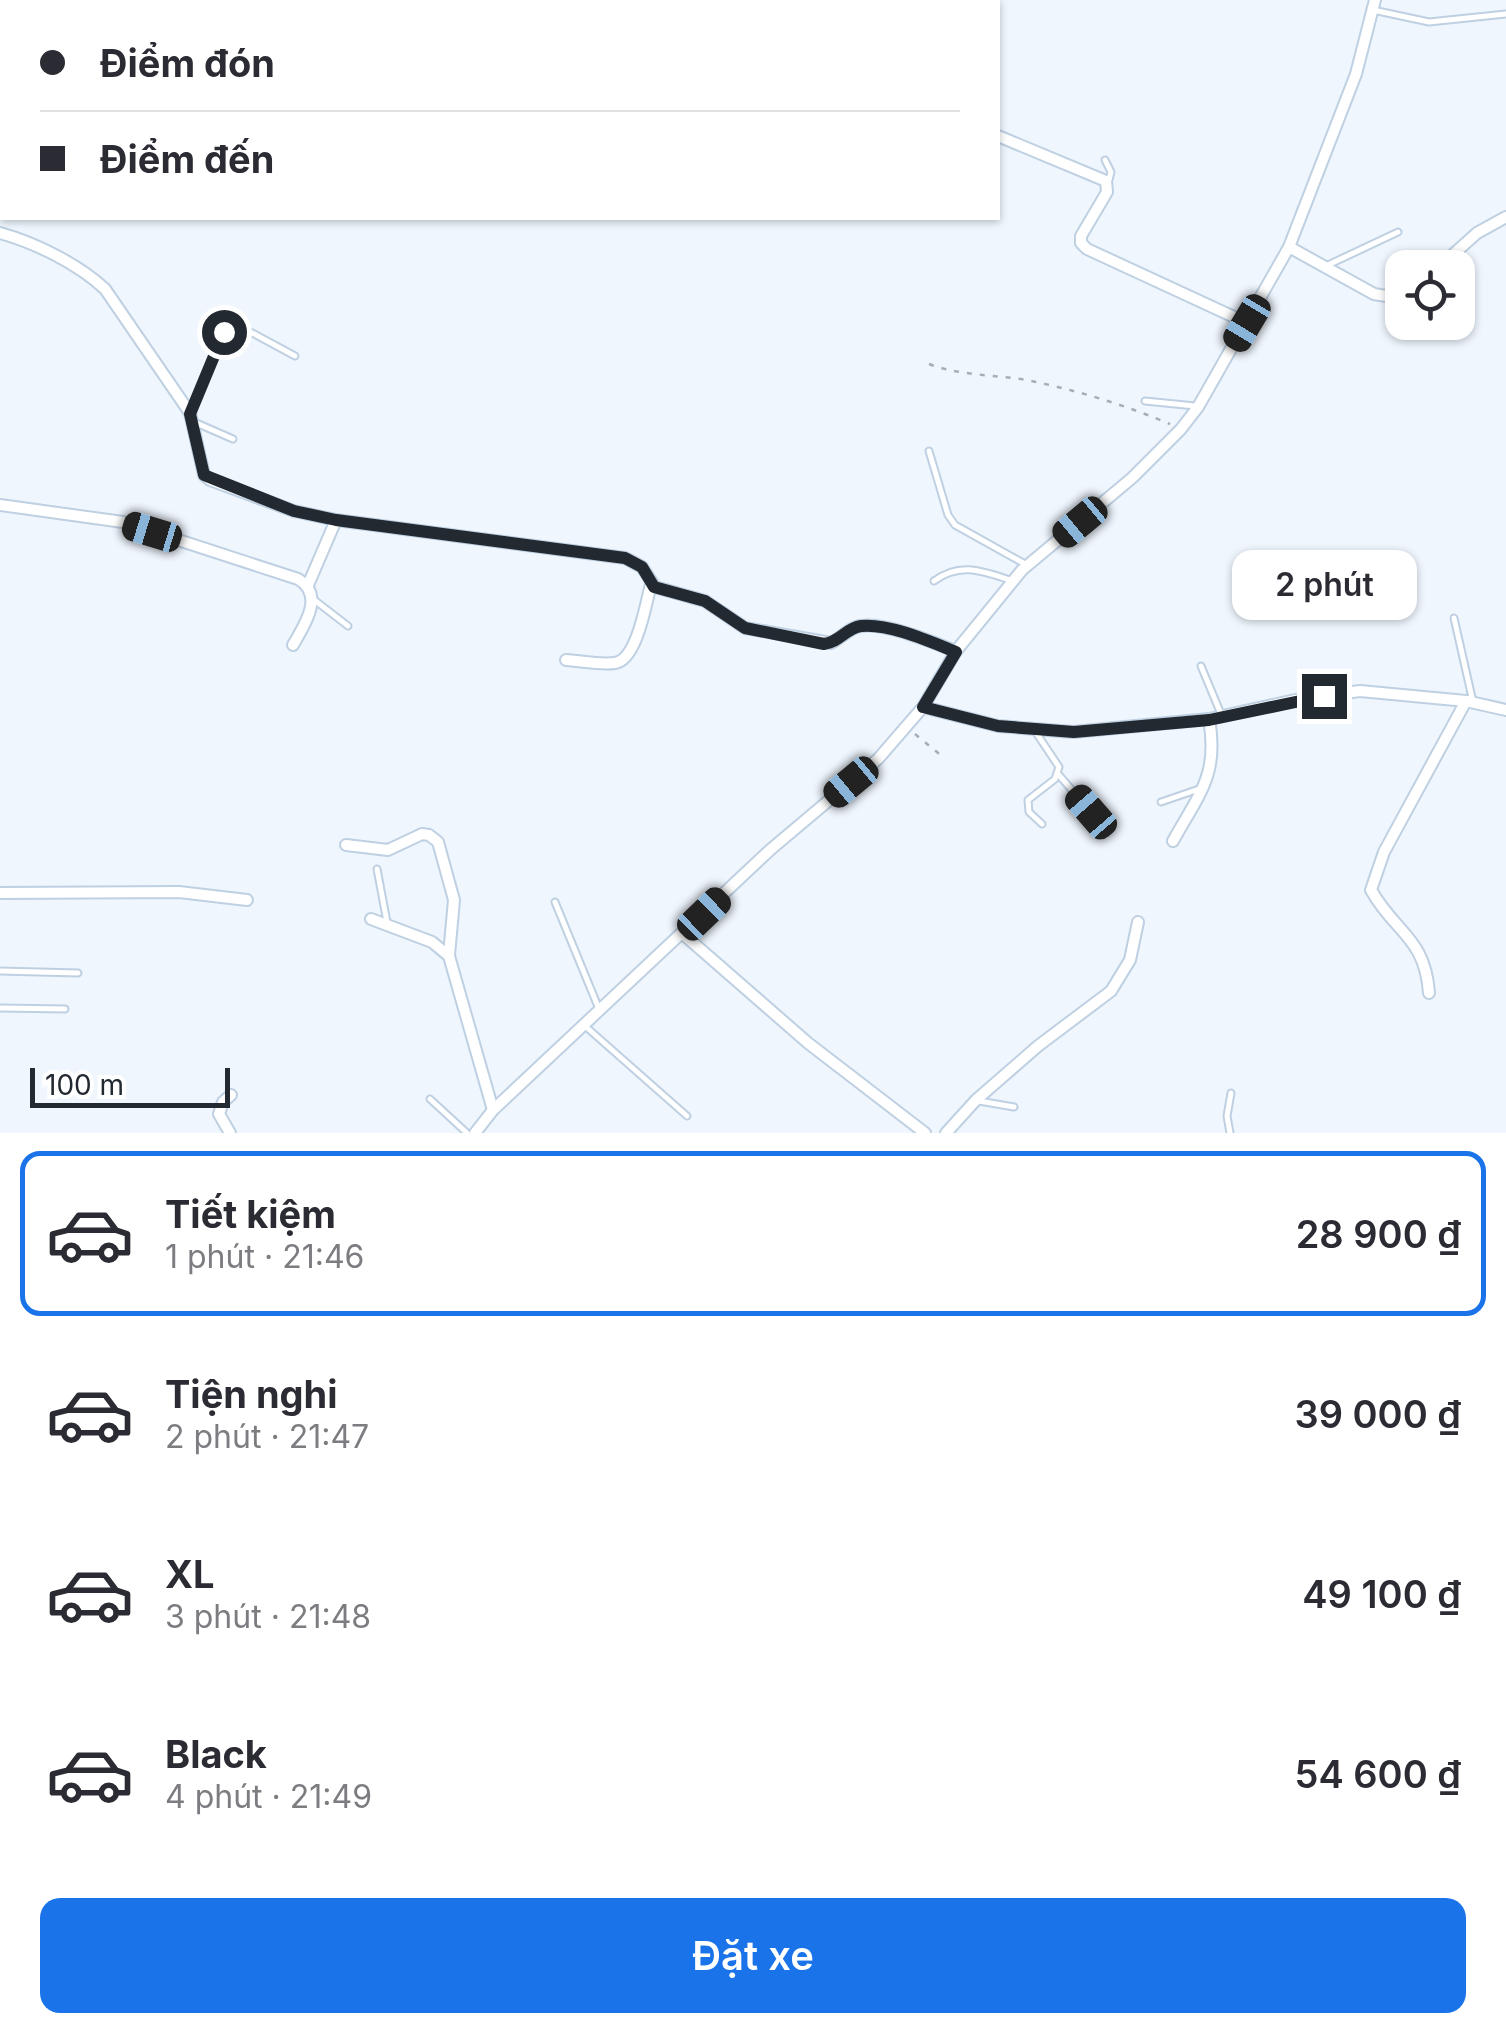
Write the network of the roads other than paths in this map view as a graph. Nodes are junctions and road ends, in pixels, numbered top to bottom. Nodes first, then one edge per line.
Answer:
1 (1374, 5) edge
2 (1506, 14) edge
3 (1000, 137) edge
4 (1106, 160) dead end
5 (1108, 183) junction
6 (1506, 216) edge
7 (0, 232) edge
8 (1398, 232) dead end
9 (1289, 247) junction
10 (1458, 250) edge
11 (1326, 266) junction
12 (1385, 296) edge
13 (1247, 323) junction
14 (295, 356) dead end
15 (1145, 401) dead end
16 (1198, 406) junction
17 (192, 418) junction
18 (233, 439) dead end
19 (929, 451) dead end
20 (0, 506) edge
21 (336, 520) junction
22 (1027, 566) junction
23 (1013, 581) junction
24 (934, 582) dead end
25 (652, 584) junction
26 (308, 585) junction
27 (313, 599) junction
28 (1454, 618) dead end
29 (348, 626) dead end
30 (294, 645) dead end
31 (956, 652) junction
32 (566, 660) dead end
33 (1201, 666) dead end
34 (1469, 702) junction
35 (923, 707) junction
36 (1506, 710) edge
37 (1222, 717) junction
38 (1209, 720) junction
39 (1035, 730) junction
40 (1058, 774) junction
41 (1202, 788) junction
42 (1161, 802) dead end
43 (1091, 812) dead end
44 (1042, 824) dead end
45 (1173, 841) dead end
46 (346, 845) dead end
47 (377, 869) dead end
48 (0, 893) edge
49 (247, 900) dead end
50 (555, 902) dead end
51 (371, 919) dead end
52 (1138, 922) dead end
53 (388, 925) junction
54 (683, 934) junction
55 (449, 956) junction
56 (0, 971) edge
57 (78, 972) dead end
58 (1429, 993) dead end
59 (0, 1008) edge
60 (65, 1009) dead end
61 (600, 1012) junction
62 (585, 1026) junction
63 (1231, 1093) dead end
64 (232, 1095) dead end
65 (430, 1099) dead end
66 (976, 1100) junction
67 (1014, 1106) dead end
68 (493, 1110) junction
69 (687, 1116) dead end
70 (230, 1133) edge
71 (467, 1133) edge
72 (476, 1133) edge
73 (925, 1133) edge
74 (946, 1133) edge
75 (1230, 1133) edge

1 - 2 lane
1 - 9 street
3 - 5 street
4 - 5 lane
5 - 13 street
6 - 10 street
7 - 17 street
8 - 11 lane
9 - 11 street
9 - 13 street
11 - 12 street
13 - 16 street
14 - 17 lane
15 - 16 lane
16 - 22 street
17 - 18 lane
17 - 21 street
19 - 22 lane
20 - 26 street
21 - 25 street
21 - 26 street
22 - 23 street
23 - 24 lane
23 - 31 street
25 - 31 street
25 - 32 street
26 - 27 street
27 - 29 lane
27 - 30 street
28 - 34 lane
31 - 35 street
33 - 37 lane
34 - 36 street
34 - 37 street
34 - 58 street
35 - 39 street
35 - 54 street
37 - 38 street
38 - 39 street
38 - 41 street
39 - 40 lane
40 - 43 lane
40 - 44 lane
41 - 42 lane
41 - 45 street
46 - 55 street
47 - 53 lane
48 - 49 street
50 - 61 lane
51 - 53 street
52 - 66 street
53 - 55 street
54 - 61 street
54 - 73 street
55 - 68 street
56 - 57 lane
59 - 60 lane
61 - 62 street
62 - 68 street
62 - 69 lane
63 - 75 lane
64 - 70 street
65 - 71 lane
66 - 67 lane
66 - 74 street
68 - 72 street

